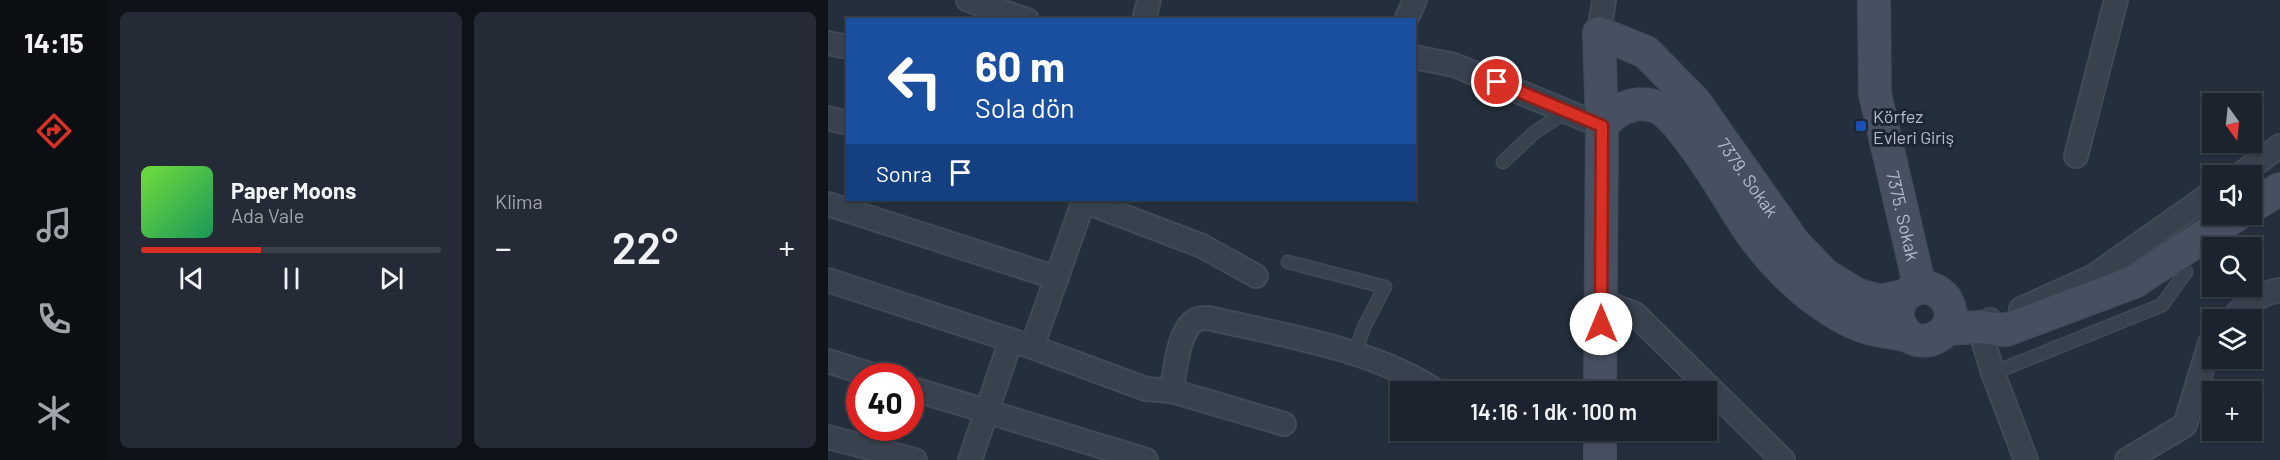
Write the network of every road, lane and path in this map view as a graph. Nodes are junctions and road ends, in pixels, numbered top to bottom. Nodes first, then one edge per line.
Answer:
1 (968, 0) edge
2 (1149, 0) edge
3 (1415, 0) edge
4 (1604, 0) edge
5 (1874, 0) edge
6 (2116, 0) edge
7 (1021, 18) edge
8 (1144, 18) edge
9 (1407, 18) edge
10 (1599, 33) junction
11 (828, 43) edge
12 (846, 47) edge
13 (1416, 57) edge
14 (1567, 111) junction
15 (828, 118) edge
16 (846, 122) edge
17 (1602, 126) junction
18 (2280, 146) edge
19 (2076, 156) dead end
20 (1503, 162) dead end
21 (2253, 165) edge
22 (2280, 189) edge
23 (2202, 200) edge
24 (2262, 200) edge
25 (1083, 201) edge
26 (1086, 201) edge
27 (828, 204) edge
28 (2221, 225) edge
29 (1288, 262) dead end
30 (2186, 272) dead end
31 (1256, 276) dead end
32 (1057, 278) junction
33 (828, 280) edge
34 (2280, 290) edge
35 (1912, 292) junction
36 (1601, 301) junction
37 (2241, 309) edge
38 (1979, 327) junction
39 (1946, 329) junction
40 (1907, 335) junction
41 (1021, 344) junction
42 (1354, 355) junction
43 (828, 361) edge
44 (846, 367) edge
45 (2202, 369) edge
46 (1993, 373) junction
47 (1422, 381) edge
48 (1600, 381) edge
49 (1172, 391) junction
50 (924, 392) edge
51 (988, 412) junction
52 (1284, 424) dead end
53 (828, 437) edge
54 (1600, 441) edge
55 (915, 460) edge
56 (970, 460) edge
57 (1146, 460) edge
58 (1600, 460) edge
59 (1783, 460) edge
60 (2026, 460) edge
61 (2127, 460) edge

1 - 7 street
2 - 8 street
3 - 9 street
4 - 10 street
5 - 35 street, 7375. Sokak
6 - 19 street
10 - 17 street
10 - 35 street, 7379. Sokak
11 - 12 street
13 - 14 street
14 - 17 street
14 - 20 lane
15 - 16 street
17 - 36 street
17 - 40 street, 7379. Sokak
18 - 21 street
22 - 24 street
23 - 38 street
25 - 32 street
26 - 31 street
27 - 32 street
28 - 38 street, 7379. Sokak
29 - 42 lane
30 - 46 lane
32 - 41 street
33 - 41 street
34 - 37 street
35 - 39 street
35 - 40 street
36 - 48 street
36 - 59 street
38 - 39 street, 7379. Sokak
38 - 46 street
39 - 40 street, 7379. Sokak
41 - 49 street
41 - 51 street
42 - 47 street
42 - 49 street
43 - 44 street
45 - 61 street
46 - 60 street
49 - 52 street
50 - 51 street
51 - 56 street
51 - 57 street
53 - 55 street
54 - 58 street

